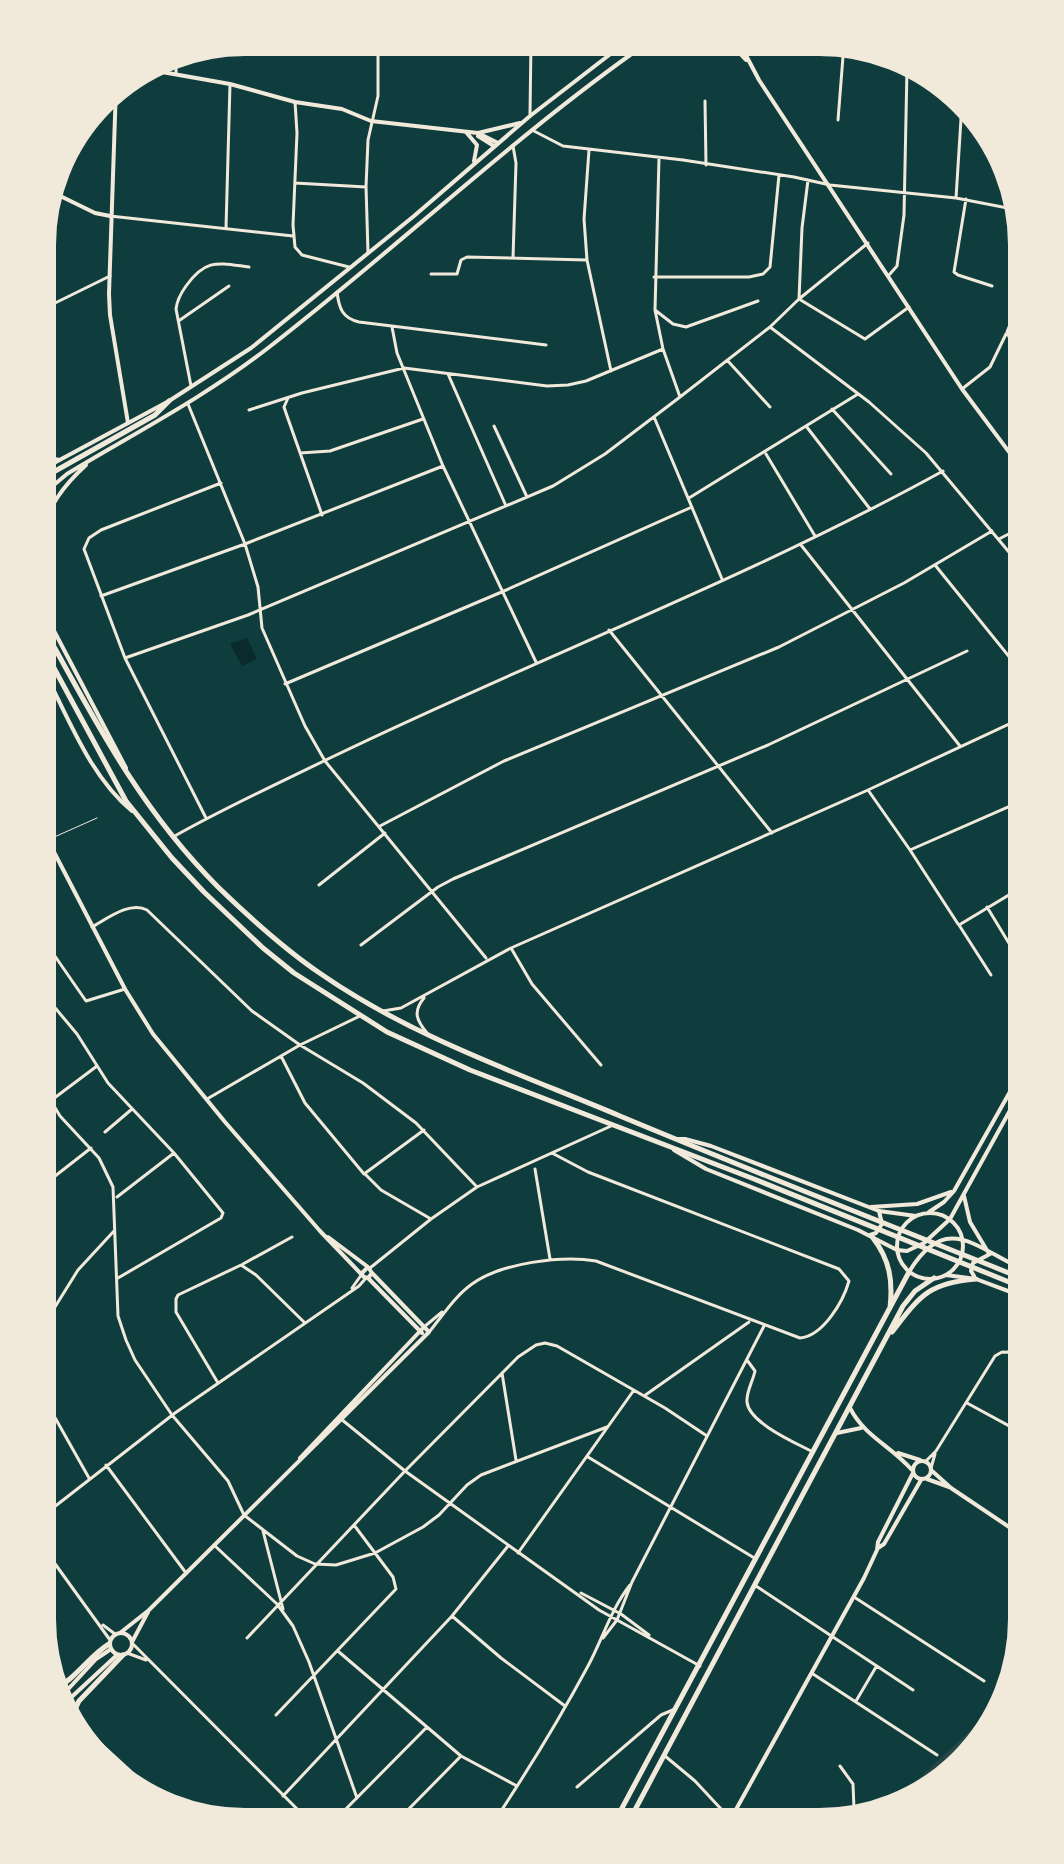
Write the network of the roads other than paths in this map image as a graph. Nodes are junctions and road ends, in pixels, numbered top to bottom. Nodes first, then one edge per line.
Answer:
1 (378, 54) edge
2 (531, 54) edge
3 (610, 54) edge
4 (632, 54) edge
5 (739, 54) edge
6 (744, 54) edge
7 (843, 56) edge
8 (748, 62) junction
9 (176, 67) edge
10 (165, 72) edge
11 (176, 74) junction
12 (907, 76) edge
13 (230, 84) junction
14 (705, 101) dead end
15 (295, 102) junction
16 (115, 105) edge
17 (530, 116) junction
18 (961, 117) edge
19 (838, 120) dead end
20 (371, 121) junction
21 (522, 123) junction
22 (532, 130) junction
23 (464, 132) junction
24 (478, 133) junction
25 (496, 144) junction
26 (510, 148) junction
27 (589, 150) junction
28 (659, 158) junction
29 (473, 163) junction
30 (706, 165) junction
31 (779, 175) junction
32 (808, 180) junction
33 (295, 183) junction
34 (830, 185) junction
35 (366, 186) junction
36 (904, 193) junction
37 (61, 196) edge
38 (956, 198) junction
39 (966, 199) junction
40 (1006, 207) edge
41 (110, 216) junction
42 (226, 228) junction
43 (293, 236) junction
44 (868, 243) junction
45 (368, 253) junction
46 (513, 258) junction
47 (587, 260) junction
48 (249, 267) dead end
49 (351, 267) junction
50 (431, 274) dead end
51 (889, 275) junction
52 (110, 276) junction
53 (654, 277) junction
54 (229, 286) dead end
55 (992, 286) dead end
56 (337, 292) junction
57 (799, 299) junction
58 (758, 301) dead end
59 (54, 304) edge
60 (909, 307) junction
61 (655, 310) junction
62 (179, 321) junction
63 (1010, 325) edge
64 (392, 327) junction
65 (770, 327) junction
66 (1007, 332) junction
67 (1010, 339) edge
68 (546, 345) dead end
69 (663, 349) junction
70 (727, 360) junction
71 (404, 368) junction
72 (611, 371) junction
73 (448, 374) junction
74 (191, 388) junction
75 (962, 389) junction
76 (858, 394) junction
77 (288, 397) junction
78 (680, 397) junction
79 (169, 401) junction
80 (188, 404) junction
81 (770, 407) dead end
82 (832, 409) junction
83 (249, 410) dead end
84 (654, 417) junction
85 (423, 419) junction
86 (128, 423) junction
87 (494, 426) dead end
88 (806, 426) junction
89 (300, 453) junction
90 (765, 453) junction
91 (1010, 453) edge
92 (54, 459) edge
93 (61, 460) junction
94 (91, 460) junction
95 (54, 464) edge
96 (443, 466) junction
97 (943, 471) junction
98 (54, 472) edge
99 (891, 474) dead end
100 (222, 483) junction
101 (54, 485) edge
102 (527, 497) junction
103 (689, 498) junction
104 (54, 502) edge
105 (506, 506) junction
106 (692, 507) junction
107 (870, 509) junction
108 (322, 515) junction
109 (470, 521) junction
110 (992, 531) junction
111 (1010, 533) edge
112 (815, 536) junction
113 (999, 539) junction
114 (245, 544) junction
115 (800, 544) junction
116 (1010, 553) edge
117 (935, 565) junction
118 (723, 580) junction
119 (504, 591) junction
120 (101, 596) junction
121 (259, 610) junction
122 (852, 611) junction
123 (54, 630) edge
124 (609, 630) junction
125 (54, 646) edge
126 (967, 651) dead end
127 (125, 658) junction
128 (1010, 658) edge
129 (536, 662) junction
130 (54, 668) edge
131 (907, 679) junction
132 (285, 684) junction
133 (54, 690) edge
134 (661, 694) junction
135 (1010, 723) edge
136 (960, 746) junction
137 (325, 761) junction
138 (717, 765) junction
139 (868, 790) junction
140 (145, 801) junction
141 (1010, 806) edge
142 (138, 816) junction
143 (97, 818) dead end
144 (206, 818) junction
145 (380, 826) junction
146 (386, 833) junction
147 (773, 833) junction
148 (54, 835) edge
149 (173, 837) junction
150 (910, 850) junction
151 (54, 852) edge
152 (319, 885) dead end
153 (432, 891) junction
154 (1010, 894) edge
155 (987, 907) junction
156 (959, 925) junction
157 (92, 927) junction
158 (361, 945) dead end
159 (1010, 945) edge
160 (511, 948) junction
161 (54, 955) edge
162 (487, 959) junction
163 (991, 975) dead end
164 (125, 989) junction
165 (426, 995) junction
166 (54, 1006) edge
167 (383, 1011) junction
168 (360, 1016) junction
169 (431, 1037) junction
170 (300, 1045) junction
171 (281, 1056) junction
172 (601, 1065) dead end
173 (97, 1066) junction
174 (1010, 1092) edge
175 (207, 1099) junction
176 (54, 1101) edge
177 (54, 1106) edge
178 (132, 1109) junction
179 (1010, 1111) edge
180 (611, 1126) junction
181 (424, 1130) junction
182 (105, 1132) dead end
183 (675, 1139) junction
184 (91, 1148) junction
185 (670, 1148) junction
186 (174, 1153) junction
187 (552, 1153) junction
188 (535, 1169) dead end
189 (364, 1174) junction
190 (54, 1177) edge
191 (477, 1187) junction
192 (954, 1191) junction
193 (964, 1196) junction
194 (115, 1198) junction
195 (868, 1207) junction
196 (879, 1211) junction
197 (926, 1213) junction
198 (916, 1216) junction
199 (431, 1219) junction
200 (950, 1219) junction
201 (114, 1231) junction
202 (870, 1236) junction
203 (292, 1237) dead end
204 (962, 1239) junction
205 (897, 1250) junction
206 (990, 1254) junction
207 (550, 1259) junction
208 (1010, 1263) edge
209 (241, 1265) junction
210 (909, 1272) junction
211 (367, 1273) junction
212 (1010, 1273) edge
213 (944, 1275) junction
214 (118, 1278) junction
215 (934, 1278) junction
216 (976, 1279) junction
217 (1010, 1282) edge
218 (1010, 1292) edge
219 (54, 1309) edge
220 (445, 1311) junction
221 (889, 1312) junction
222 (750, 1321) junction
223 (305, 1323) junction
224 (764, 1326) junction
225 (422, 1329) junction
226 (427, 1334) junction
227 (884, 1342) junction
228 (1009, 1351) edge
229 (747, 1360) junction
230 (502, 1373) junction
231 (218, 1383) junction
232 (635, 1390) junction
233 (644, 1396) junction
234 (967, 1403) junction
235 (850, 1408) junction
236 (172, 1415) junction
237 (54, 1416) edge
238 (340, 1418) junction
239 (1010, 1426) edge
240 (607, 1427) junction
241 (861, 1428) junction
242 (837, 1433) junction
243 (707, 1436) junction
244 (936, 1451) junction
245 (813, 1452) junction
246 (897, 1453) junction
247 (587, 1457) junction
248 (516, 1460) junction
249 (924, 1461) junction
250 (106, 1465) junction
251 (931, 1469) junction
252 (405, 1471) junction
253 (912, 1471) junction
254 (89, 1478) junction
255 (923, 1479) junction
256 (951, 1488) junction
257 (451, 1504) junction
258 (54, 1507) edge
259 (671, 1507) junction
260 (244, 1515) junction
261 (354, 1525) junction
262 (1010, 1528) edge
263 (263, 1531) junction
264 (214, 1545) junction
265 (508, 1546) junction
266 (877, 1550) junction
267 (375, 1553) junction
268 (518, 1553) junction
269 (756, 1559) junction
270 (54, 1561) edge
271 (315, 1564) junction
272 (186, 1573) junction
273 (632, 1582) junction
274 (754, 1584) junction
275 (573, 1590) junction
276 (854, 1597) junction
277 (278, 1602) junction
278 (149, 1610) junction
279 (613, 1610) junction
280 (621, 1614) junction
281 (452, 1616) junction
282 (610, 1616) junction
283 (617, 1620) junction
284 (100, 1622) junction
285 (118, 1634) junction
286 (832, 1637) junction
287 (247, 1638) dead end
288 (603, 1638) junction
289 (654, 1639) junction
290 (132, 1643) junction
291 (110, 1644) junction
292 (338, 1651) junction
293 (122, 1654) junction
294 (148, 1660) junction
295 (700, 1666) junction
296 (876, 1667) junction
297 (811, 1673) junction
298 (314, 1675) junction
299 (984, 1681) dead end
300 (65, 1682) edge
301 (385, 1688) junction
302 (68, 1689) edge
303 (913, 1690) dead end
304 (71, 1697) edge
305 (856, 1701) junction
306 (76, 1706) edge
307 (566, 1707) junction
308 (678, 1708) junction
309 (276, 1715) dead end
310 (427, 1727) junction
311 (335, 1742) junction
312 (104, 1748) edge
313 (937, 1755) dead end
314 (461, 1756) junction
315 (665, 1756) junction
316 (840, 1766) dead end
317 (126, 1768) edge
318 (517, 1786) junction
319 (577, 1787) dead end
320 (283, 1796) junction
321 (357, 1798) junction
322 (854, 1806) edge
323 (298, 1810) edge
324 (345, 1810) edge
325 (408, 1810) edge
326 (501, 1810) edge
327 (621, 1810) edge
328 (635, 1810) edge
329 (720, 1810) edge
330 (737, 1810) edge

1 - 20 street
2 - 17 street
3 - 17 main road
4 - 22 main road
5 - 8 main road
6 - 8 main road
7 - 19 street
8 - 34 main road
9 - 11 street
10 - 11 main road
11 - 13 main road
12 - 36 street
13 - 15 main road
13 - 42 street
14 - 30 street
15 - 20 main road
15 - 33 street
16 - 41 main road
17 - 21 main road
18 - 38 street
20 - 23 main road
20 - 35 street
21 - 24 main road
21 - 25 main road
22 - 26 main road
22 - 27 street
23 - 24 main road
23 - 25 main road
23 - 29 main road
24 - 25 main road
25 - 29 main road
26 - 46 street
26 - 56 main road
27 - 28 street
27 - 47 street
28 - 30 street
28 - 53 street
29 - 45 main road
30 - 31 street
31 - 32 street
31 - 53 street
32 - 34 street
32 - 57 street
33 - 35 street
33 - 43 street
34 - 36 street
34 - 44 main road
35 - 45 street
36 - 38 street
36 - 51 street
37 - 41 main road
38 - 39 street
39 - 40 street
39 - 55 street
41 - 42 street
41 - 52 main road
42 - 43 street
43 - 49 street
44 - 51 main road
44 - 57 street
45 - 49 main road
46 - 47 street
46 - 50 street
47 - 72 street
48 - 62 street
49 - 74 main road
51 - 60 main road
52 - 59 street
52 - 86 main road
53 - 61 street
54 - 62 street
56 - 64 street
56 - 80 main road
57 - 60 street
57 - 65 street
58 - 61 street
60 - 75 main road
61 - 69 street
62 - 74 street
63 - 66 street
64 - 68 street
64 - 71 street
65 - 70 street
65 - 76 street
66 - 67 street
66 - 75 street
69 - 72 street
69 - 78 street
70 - 78 street
70 - 81 street
71 - 73 street
71 - 77 street
71 - 85 street
72 - 73 street
73 - 105 street
74 - 79 main road
75 - 91 main road
76 - 82 street
76 - 97 street
77 - 83 street
77 - 89 street
78 - 84 street
79 - 86 main road
79 - 98 main road
80 - 94 main road
80 - 100 street
82 - 88 street
82 - 99 street
84 - 102 street
84 - 103 street
85 - 89 street
85 - 96 street
86 - 93 main road
87 - 102 street
88 - 90 street
88 - 107 street
89 - 108 street
90 - 103 street
90 - 112 street
92 - 93 street
93 - 95 main road
94 - 101 main road
94 - 104 main road
96 - 108 street
96 - 109 street
97 - 107 street
97 - 110 street
100 - 114 street
100 - 120 street
102 - 105 street
103 - 106 street
105 - 109 street
106 - 118 street
106 - 119 street
107 - 112 street
108 - 114 street
109 - 119 street
109 - 121 street
110 - 113 street
110 - 117 street
111 - 113 street
112 - 115 street
113 - 116 street
114 - 120 street
114 - 121 street
115 - 118 street
115 - 122 street
117 - 122 street
117 - 128 street
118 - 124 street
119 - 129 street
119 - 132 street
120 - 127 street
121 - 127 street
121 - 132 street
122 - 131 street
122 - 134 street
123 - 140 main road
124 - 129 street
124 - 134 street
125 - 140 main road
126 - 131 street
127 - 144 street
129 - 137 street
130 - 142 main road
131 - 136 street
131 - 138 street
132 - 137 street
133 - 142 main road
134 - 138 street
134 - 145 street
135 - 136 street
136 - 139 street
137 - 144 street
137 - 145 street
138 - 147 street
138 - 153 street
139 - 147 street
139 - 150 street
140 - 149 main road
141 - 150 street
142 - 168 main road
143 - 148 lane
144 - 149 street
145 - 146 street
146 - 152 street
146 - 153 street
147 - 160 street
149 - 167 main road
150 - 156 street
151 - 157 main road
153 - 158 street
153 - 162 street
154 - 155 street
155 - 156 street
155 - 159 street
156 - 163 street
157 - 164 main road
157 - 170 street
160 - 162 street
160 - 172 street
161 - 164 street
162 - 165 street
164 - 175 main road
165 - 167 street
165 - 169 street
166 - 173 street
167 - 169 main road
168 - 170 street
168 - 180 main road
169 - 183 main road
170 - 171 street
170 - 181 street
171 - 175 street
171 - 189 street
173 - 176 street
173 - 178 street
174 - 192 main road
175 - 211 main road
177 - 184 street
178 - 182 street
178 - 186 street
179 - 193 main road
180 - 185 main road
180 - 187 street
181 - 189 street
181 - 191 street
183 - 195 main road
183 - 212 main road
184 - 190 street
184 - 194 street
185 - 202 main road
185 - 217 main road
186 - 194 street
186 - 214 street
187 - 191 street
187 - 224 street
188 - 207 street
189 - 199 street
191 - 199 street
192 - 195 main road
192 - 197 main road
193 - 200 main road
193 - 206 main road
194 - 201 street
195 - 196 main road
196 - 198 main road
196 - 202 main road
197 - 198 main road
197 - 200 main road
198 - 205 main road
199 - 211 street
200 - 204 main road
200 - 205 main road
201 - 214 street
201 - 219 street
202 - 205 main road
202 - 221 main road
203 - 209 street
204 - 206 main road
204 - 210 main road
204 - 213 main road
205 - 210 main road
206 - 208 main road
206 - 216 main road
207 - 220 street
207 - 222 street
209 - 223 street
209 - 231 street
210 - 215 main road
210 - 221 main road
211 - 223 street
211 - 225 main road
213 - 215 main road
213 - 216 main road
214 - 236 street
215 - 227 main road
216 - 218 main road
216 - 227 main road
220 - 225 street
220 - 226 street
221 - 245 main road
222 - 224 street
222 - 233 street
223 - 231 street
224 - 229 street
225 - 226 main road
225 - 238 main road
226 - 238 main road
227 - 235 main road
228 - 234 street
229 - 243 street
229 - 245 street
230 - 232 street
230 - 248 street
230 - 252 street
231 - 236 street
232 - 233 street
232 - 240 street
233 - 243 street
234 - 239 street
234 - 244 street
235 - 241 main road
235 - 242 main road
236 - 250 street
236 - 260 street
237 - 254 street
238 - 252 street
238 - 260 main road
240 - 247 street
240 - 248 street
241 - 242 main road
241 - 246 main road
242 - 274 main road
243 - 259 street
244 - 249 street
244 - 251 street
245 - 269 main road
246 - 249 main road
246 - 253 main road
247 - 259 street
247 - 268 street
248 - 257 street
249 - 251 main road
249 - 253 main road
250 - 254 street
250 - 272 street
251 - 255 main road
251 - 256 main road
252 - 257 street
252 - 261 street
253 - 255 main road
253 - 266 main road
254 - 258 street
255 - 256 main road
255 - 266 main road
256 - 262 main road
257 - 265 street
257 - 267 street
259 - 269 street
259 - 273 street
260 - 263 street
260 - 264 main road
261 - 267 street
261 - 271 street
263 - 271 street
263 - 277 street
264 - 272 main road
264 - 277 street
265 - 268 street
265 - 281 street
266 - 276 main road
267 - 271 street
267 - 292 street
268 - 275 street
269 - 295 main road
270 - 284 street
271 - 277 street
272 - 278 main road
273 - 279 street
273 - 280 street
274 - 286 street
274 - 315 main road
275 - 279 street
275 - 282 street
276 - 286 main road
276 - 299 street
277 - 287 street
277 - 298 street
278 - 285 main road
278 - 290 main road
279 - 280 street
279 - 282 street
280 - 283 street
280 - 289 street
281 - 301 street
281 - 307 street
282 - 283 street
282 - 288 street
283 - 288 street
283 - 289 street
284 - 285 street
284 - 291 street
285 - 290 main road
285 - 291 main road
286 - 296 street
286 - 297 main road
288 - 307 street
289 - 295 street
290 - 293 main road
290 - 294 street
291 - 293 main road
291 - 300 main road
291 - 302 main road
292 - 298 street
292 - 301 street
293 - 294 street
293 - 304 main road
293 - 306 main road
294 - 320 street
295 - 308 main road
296 - 303 street
296 - 305 street
297 - 305 street
297 - 330 main road
298 - 309 street
298 - 311 street
301 - 310 street
301 - 311 street
305 - 313 street
307 - 318 street
308 - 319 street
308 - 327 main road
310 - 314 street
310 - 321 street
311 - 320 street
311 - 321 street
312 - 317 main road
314 - 318 street
314 - 325 street
315 - 328 main road
315 - 329 street
316 - 322 street
318 - 326 street
320 - 323 street
321 - 324 street

